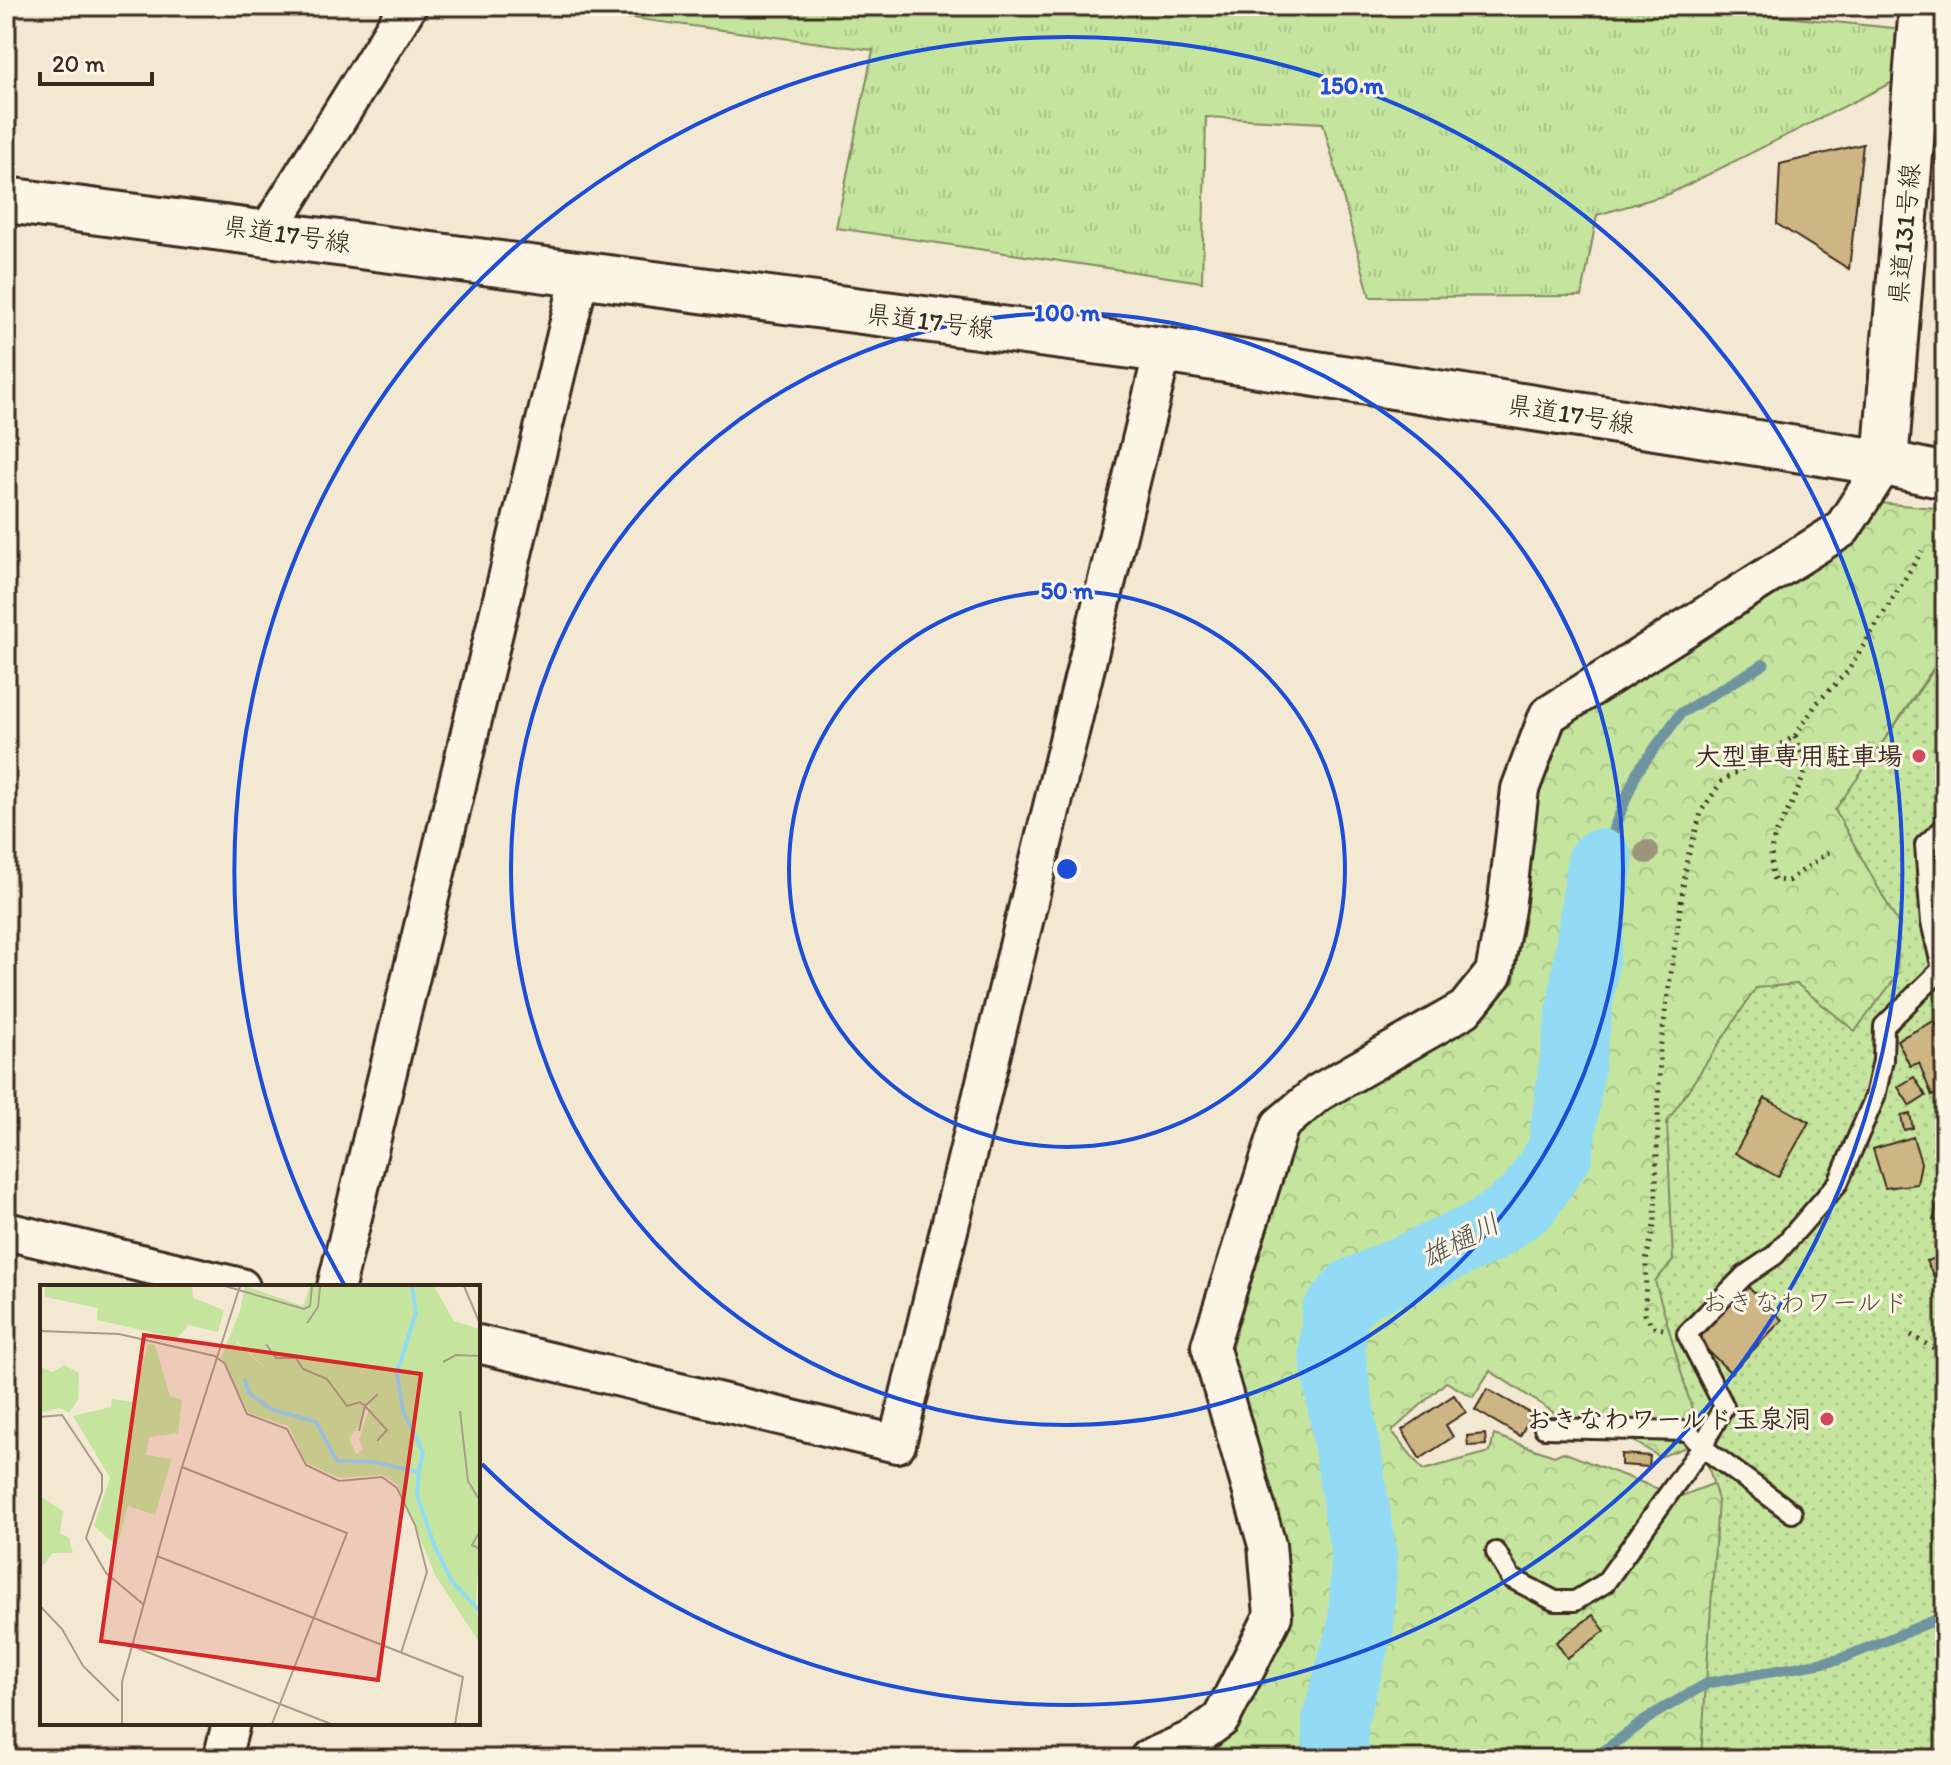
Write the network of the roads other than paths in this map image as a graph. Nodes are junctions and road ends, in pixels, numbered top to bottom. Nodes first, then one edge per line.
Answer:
1 (408, 6) edge
2 (1922, 6) edge
3 (6, 200) edge
4 (268, 231) junction
5 (580, 276) junction
6 (1163, 350) junction
7 (1885, 463) junction
8 (1945, 476) edge
9 (1945, 827) edge
10 (6, 1231) edge
11 (233, 1285) edge
12 (336, 1285) edge
13 (480, 1344) edge
14 (1544, 1428) dead end
15 (1702, 1447) junction
16 (1792, 1513) dead end
17 (1496, 1552) dead end
18 (230, 1725) edge
19 (222, 1759) edge
20 (1148, 1759) edge

1 - 4 street
2 - 7 main road, 県道131号線
3 - 4 main road, 県道17号線
4 - 5 main road, 県道17号線
5 - 6 main road, 県道17号線
5 - 12 street
6 - 7 main road, 県道17号線
6 - 13 street
7 - 8 main road, 県道17号線
7 - 20 street
9 - 15 lane
10 - 11 street
14 - 15 lane
15 - 16 lane
15 - 17 lane
18 - 19 street

